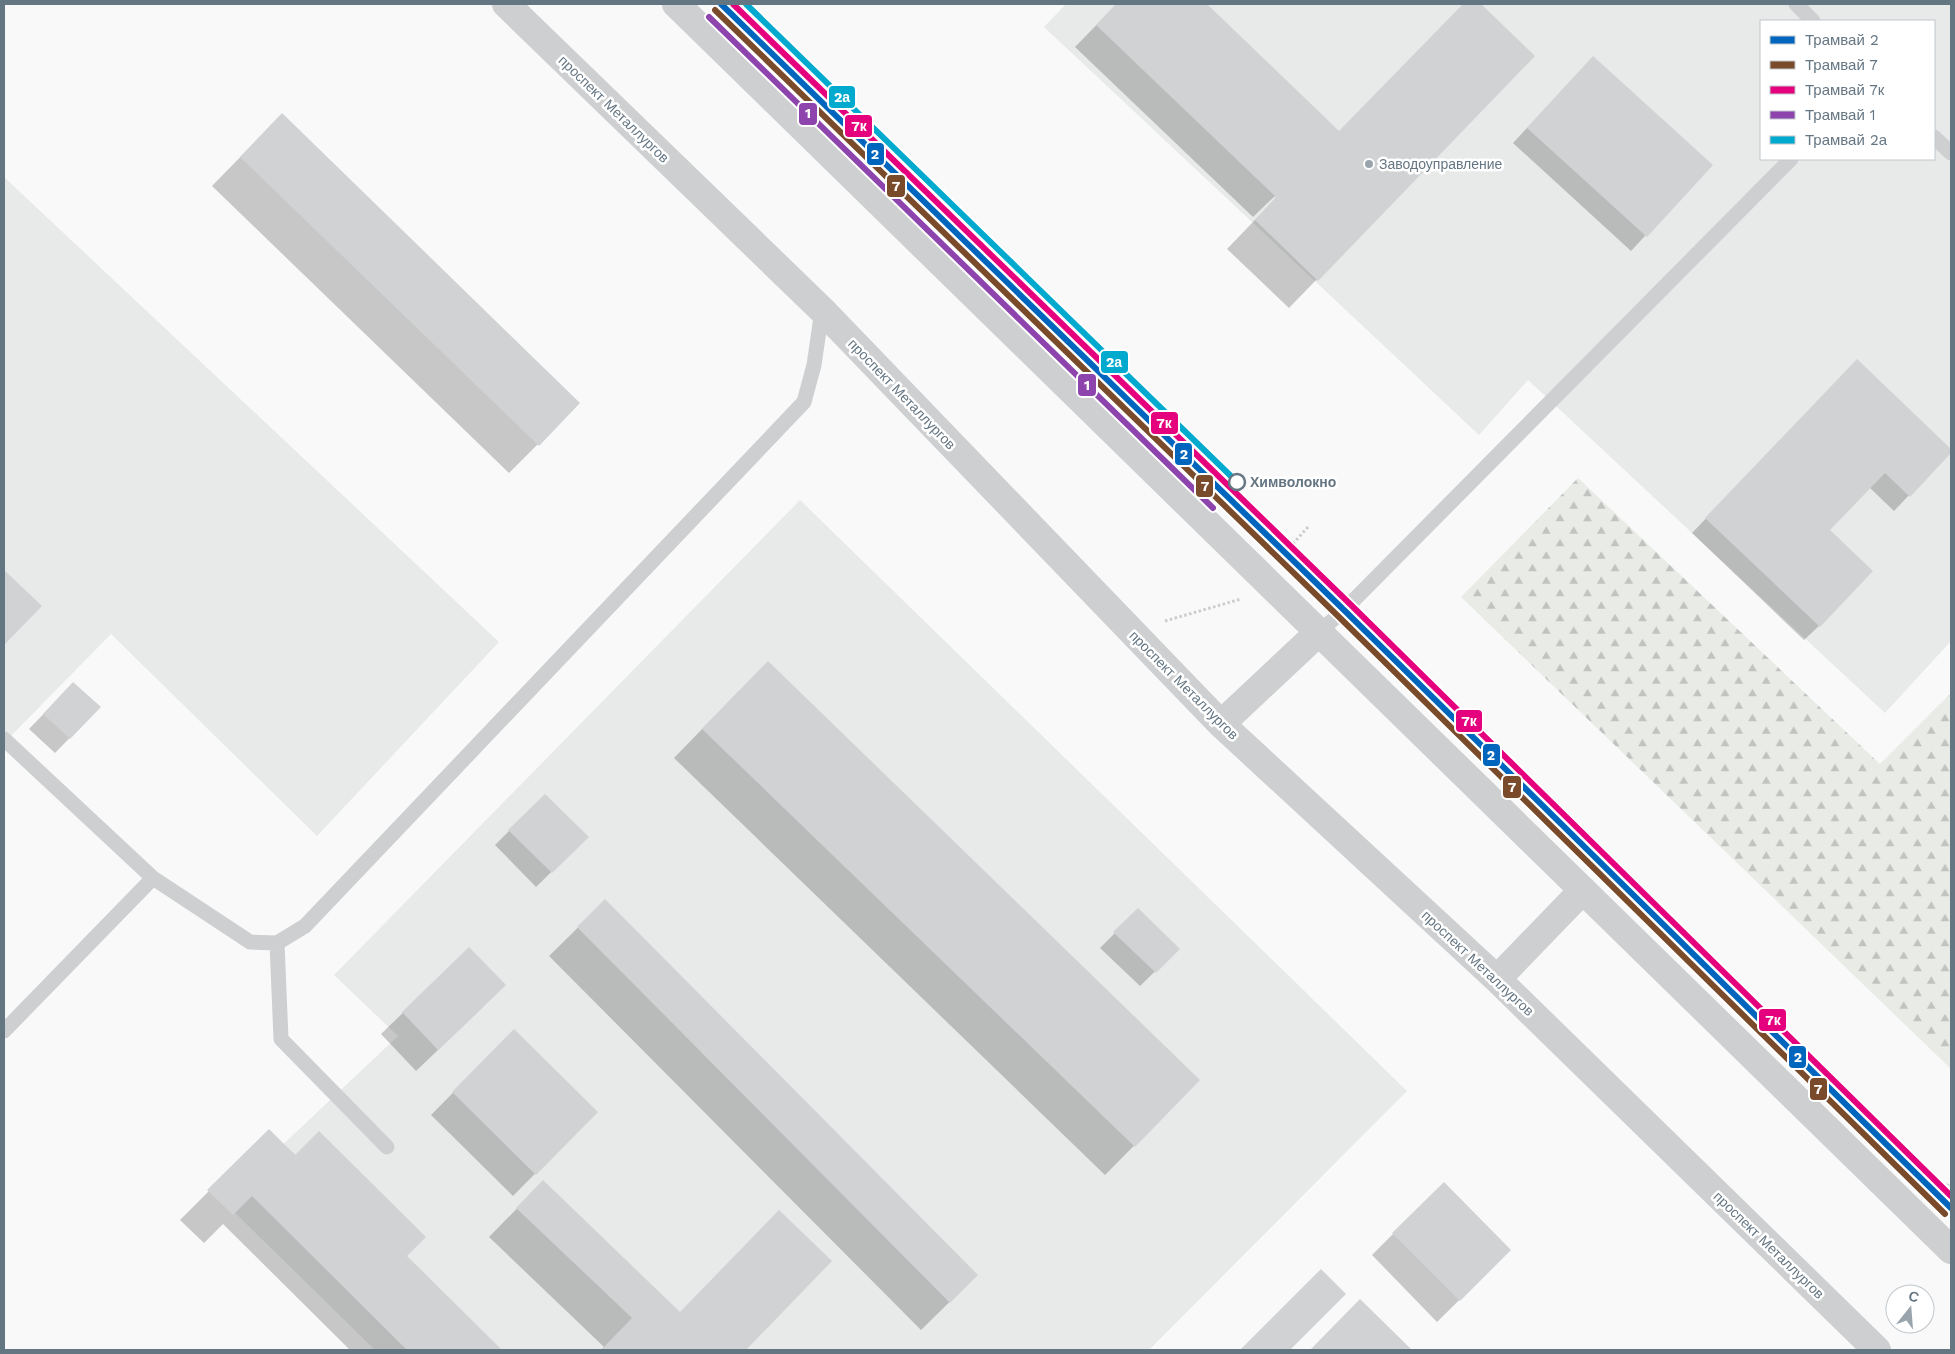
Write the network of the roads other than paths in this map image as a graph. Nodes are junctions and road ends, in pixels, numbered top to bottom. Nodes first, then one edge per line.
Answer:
1 (506, 4) edge
2 (676, 4) edge
3 (1796, 4) edge
4 (1812, 20) edge
5 (1935, 138) edge
6 (1951, 153) edge
7 (1790, 160) edge
8 (822, 310) junction
9 (1318, 633) junction
10 (1221, 724) junction
11 (4, 739) edge
12 (153, 878) junction
13 (1583, 890) junction
14 (277, 943) junction
15 (1496, 978) junction
16 (4, 1031) edge
17 (387, 1147) dead end
18 (1951, 1250) edge
19 (1877, 1350) edge

1 - 8 street, проспект Металлургов
2 - 9 street
3 - 4 lane
5 - 6 lane
7 - 9 lane
8 - 10 street, проспект Металлургов
8 - 14 lane
9 - 10 street
9 - 13 street
10 - 15 street, проспект Металлургов
11 - 12 lane
12 - 14 lane
12 - 16 lane
13 - 15 street
13 - 18 street
14 - 17 lane
15 - 19 street, проспект Металлургов

